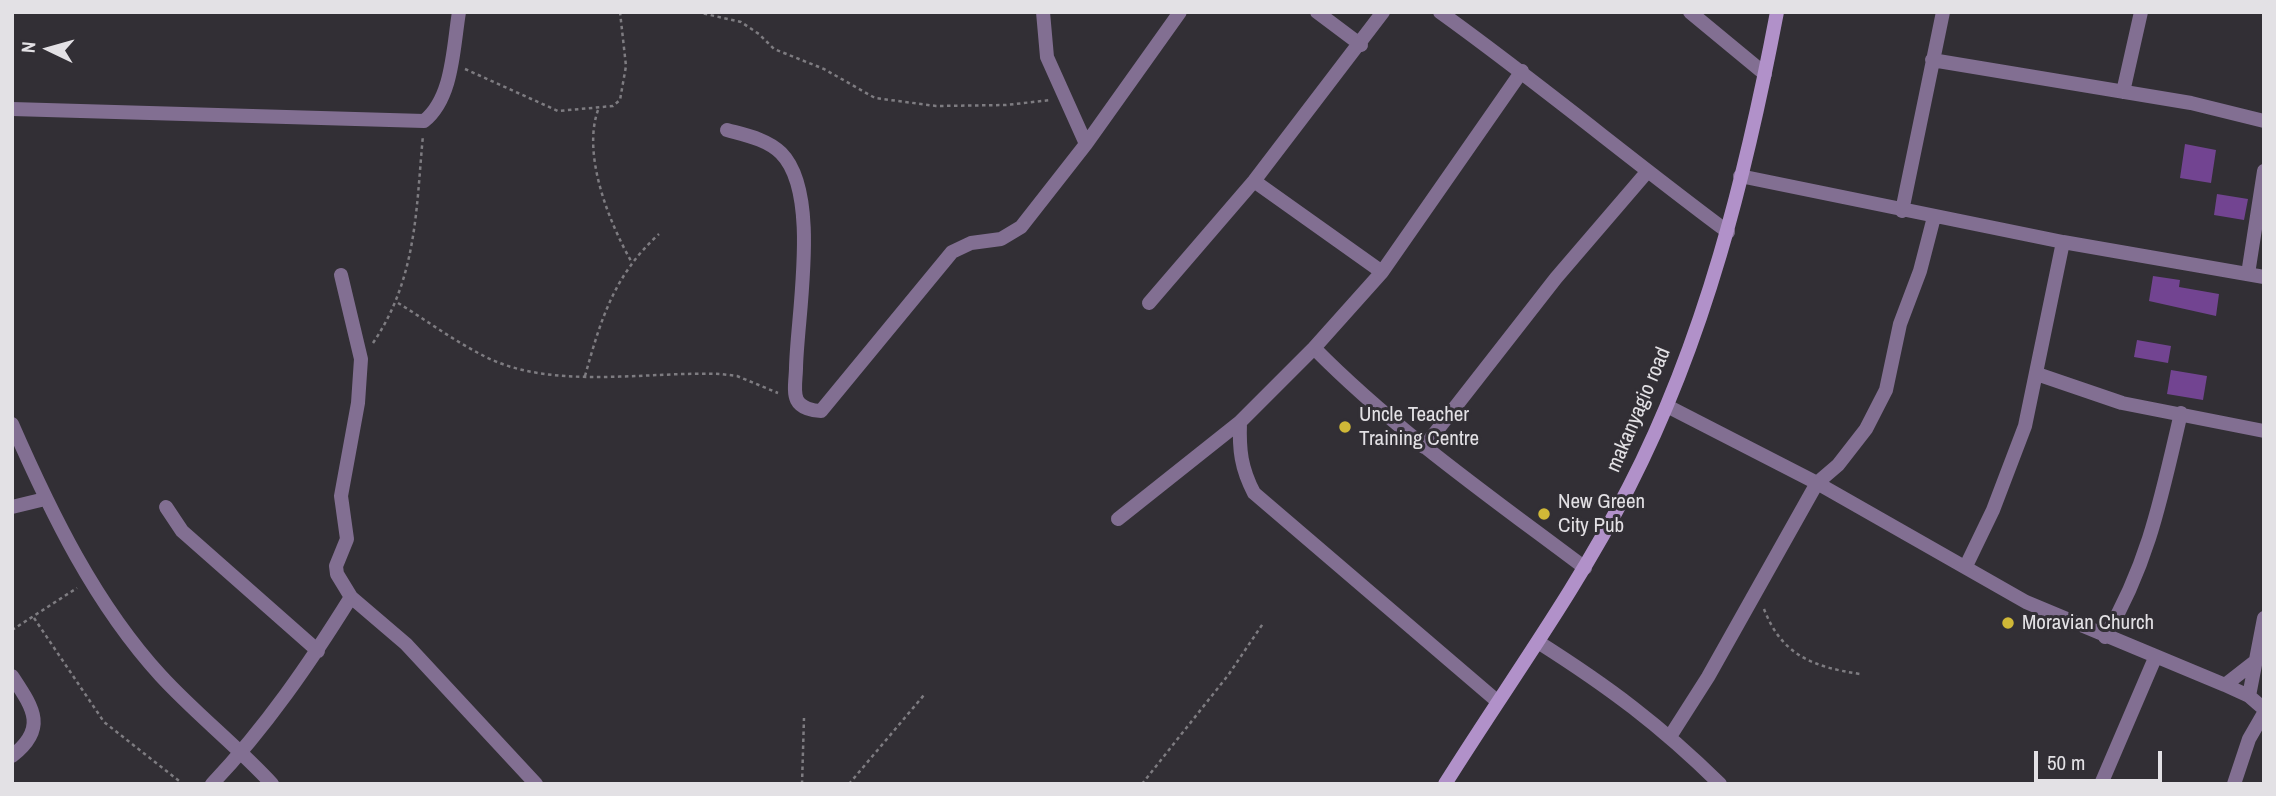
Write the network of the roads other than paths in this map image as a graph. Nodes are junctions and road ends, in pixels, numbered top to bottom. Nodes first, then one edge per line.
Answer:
1 (458, 12) edge
2 (1043, 12) edge
3 (1181, 12) edge
4 (1317, 12) edge
5 (1383, 12) edge
6 (1440, 12) edge
7 (1690, 12) edge
8 (1777, 12) edge
9 (1943, 12) edge
10 (2141, 12) edge
11 (1361, 45) junction
12 (1932, 60) junction
13 (1522, 71) junction
14 (1765, 74) junction
15 (2123, 92) junction
16 (12, 110) edge
17 (2264, 121) edge
18 (727, 130) dead end
19 (1086, 144) junction
20 (2264, 171) edge
21 (1647, 172) junction
22 (1740, 176) junction
23 (1254, 181) junction
24 (1902, 211) junction
25 (1934, 217) junction
26 (1728, 232) junction
27 (2063, 242) junction
28 (1382, 272) junction
29 (2248, 274) junction
30 (341, 275) dead end
31 (2264, 277) edge
32 (1149, 303) dead end
33 (1314, 348) junction
34 (2037, 374) junction
35 (1667, 406) junction
36 (2181, 413) junction
37 (1240, 422) junction
38 (12, 424) edge
39 (2264, 431) edge
40 (1424, 447) junction
41 (1817, 483) junction
42 (45, 499) junction
43 (12, 507) edge
44 (166, 507) dead end
45 (1118, 519) dead end
46 (1966, 566) junction
47 (1585, 568) junction
48 (351, 597) junction
49 (2264, 618) edge
50 (2105, 637) junction
51 (1538, 642) junction
52 (318, 651) junction
53 (2155, 658) junction
54 (2257, 660) junction
55 (12, 676) edge
56 (2225, 685) junction
57 (2249, 696) junction
58 (1497, 701) junction
59 (2264, 711) edge
60 (1671, 735) junction
61 (243, 752) junction
62 (12, 756) edge
63 (212, 784) edge
64 (272, 784) edge
65 (536, 784) edge
66 (1444, 784) edge
67 (1720, 784) edge
68 (2101, 784) edge
69 (2234, 784) edge

1 - 16 street
2 - 19 street
3 - 19 street
4 - 11 street
5 - 11 street
6 - 13 street
7 - 14 street
8 - 14 street, makanyagio road
9 - 12 street
10 - 15 street
11 - 23 street
12 - 15 street
12 - 24 street
13 - 21 street
13 - 28 street
14 - 22 street, makanyagio road
15 - 17 street
18 - 19 street
20 - 29 street
21 - 26 street
21 - 40 street
22 - 24 street
22 - 26 street, makanyagio road
23 - 28 street
23 - 32 street
24 - 25 street
25 - 27 street
25 - 41 street
26 - 35 street, makanyagio road
27 - 29 street
27 - 34 street
28 - 33 street
29 - 31 street
30 - 48 street
33 - 37 street
33 - 40 street
34 - 36 street
34 - 46 street
35 - 41 street
35 - 47 street, makanyagio road
36 - 39 street
36 - 50 street
37 - 45 street
37 - 58 street
38 - 42 street
40 - 47 street
41 - 46 street
41 - 60 street
42 - 43 street
42 - 61 street
44 - 52 street
46 - 50 street
47 - 51 street, makanyagio road
48 - 52 street
48 - 65 street
49 - 54 street
50 - 53 street
51 - 58 street, makanyagio road
51 - 60 street
52 - 61 street
53 - 56 street
53 - 68 street
54 - 56 street
54 - 57 street
55 - 62 street
56 - 57 street
57 - 59 street
58 - 66 street, makanyagio road
59 - 69 street
60 - 67 street
61 - 63 street
61 - 64 street

